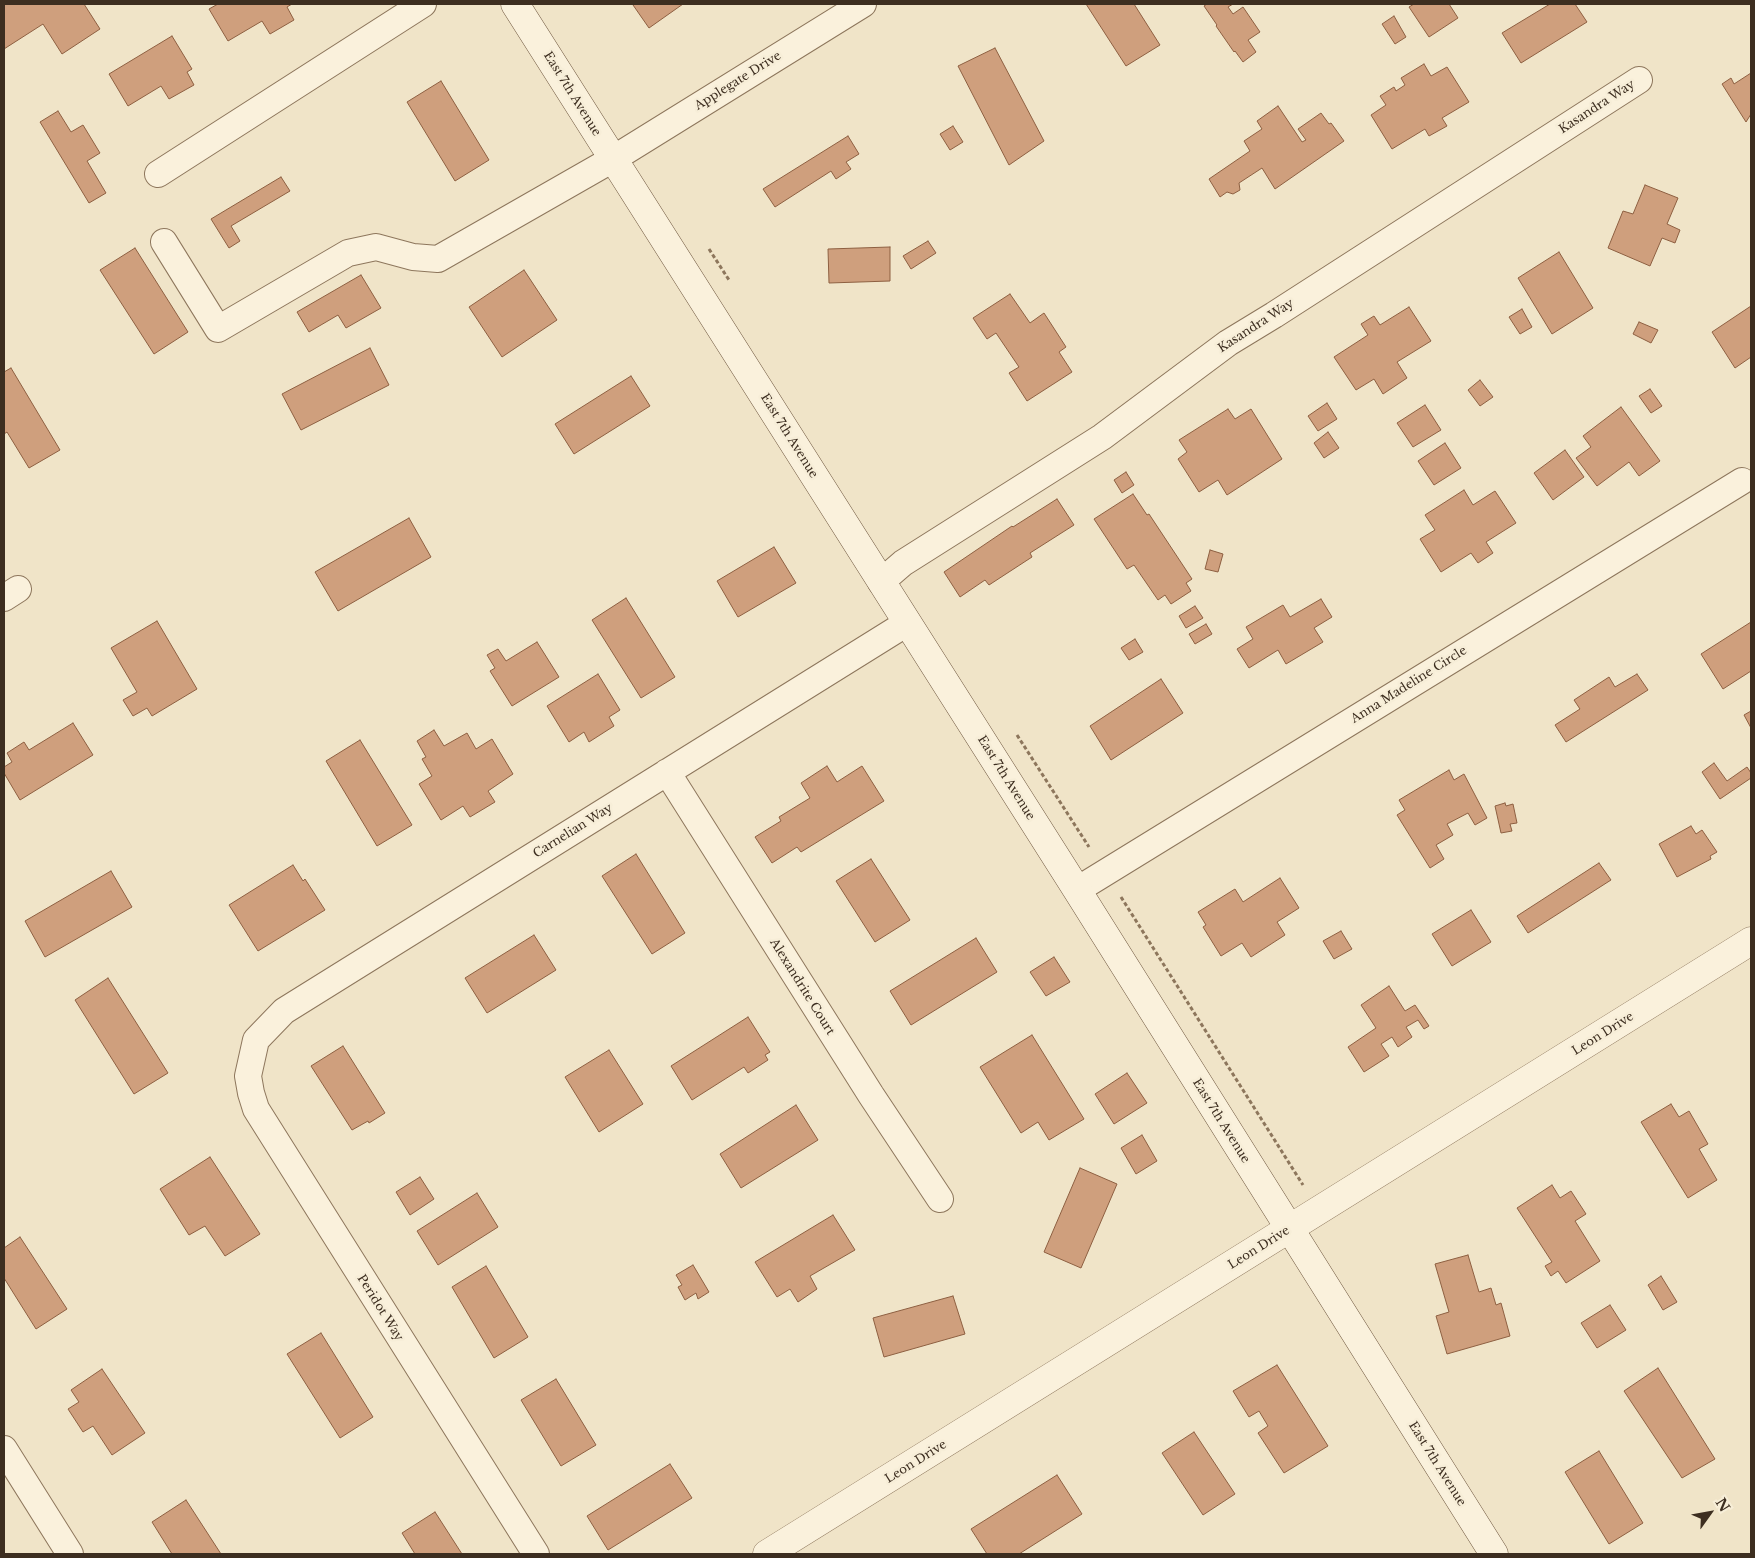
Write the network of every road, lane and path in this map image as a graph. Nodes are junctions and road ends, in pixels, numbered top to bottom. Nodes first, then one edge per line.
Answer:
1 (423, 4) edge
2 (515, 4) edge
3 (863, 4) edge
4 (1639, 80) dead end
5 (613, 159) junction
6 (158, 174) dead end
7 (164, 242) dead end
8 (708, 247) dead end
9 (734, 288) dead end
10 (1742, 481) dead end
11 (881, 582) junction
12 (907, 623) junction
13 (1016, 733) dead end
14 (667, 772) junction
15 (1105, 872) junction
16 (1077, 890) junction
17 (1751, 941) edge
18 (252, 1054) joint
19 (940, 1199) dead end
20 (1319, 1210) junction
21 (1289, 1229) junction
22 (4, 1449) edge
23 (70, 1554) edge
24 (536, 1554) edge
25 (767, 1554) edge
26 (1494, 1554) edge

1 - 6 street
2 - 5 main road, East 7th Avenue
3 - 5 street, Applegate Drive
4 - 11 street, Kasandra Way
5 - 7 street, Applegate Drive
5 - 11 main road, East 7th Avenue
8 - 9 path
10 - 15 street, Anna Madeline Circle
11 - 12 main road, East 7th Avenue
12 - 14 street, Carnelian Way
12 - 16 main road, East 7th Avenue
13 - 15 path
14 - 18 street, Carnelian Way
14 - 19 street, Alexandrite Court
15 - 16 street, Anna Madeline Circle
15 - 20 path
16 - 21 main road, East 7th Avenue
17 - 20 main road, Leon Drive
18 - 24 street, Peridot Way
20 - 21 main road, Leon Drive
21 - 25 main road, Leon Drive
21 - 26 main road, East 7th Avenue
22 - 23 street

